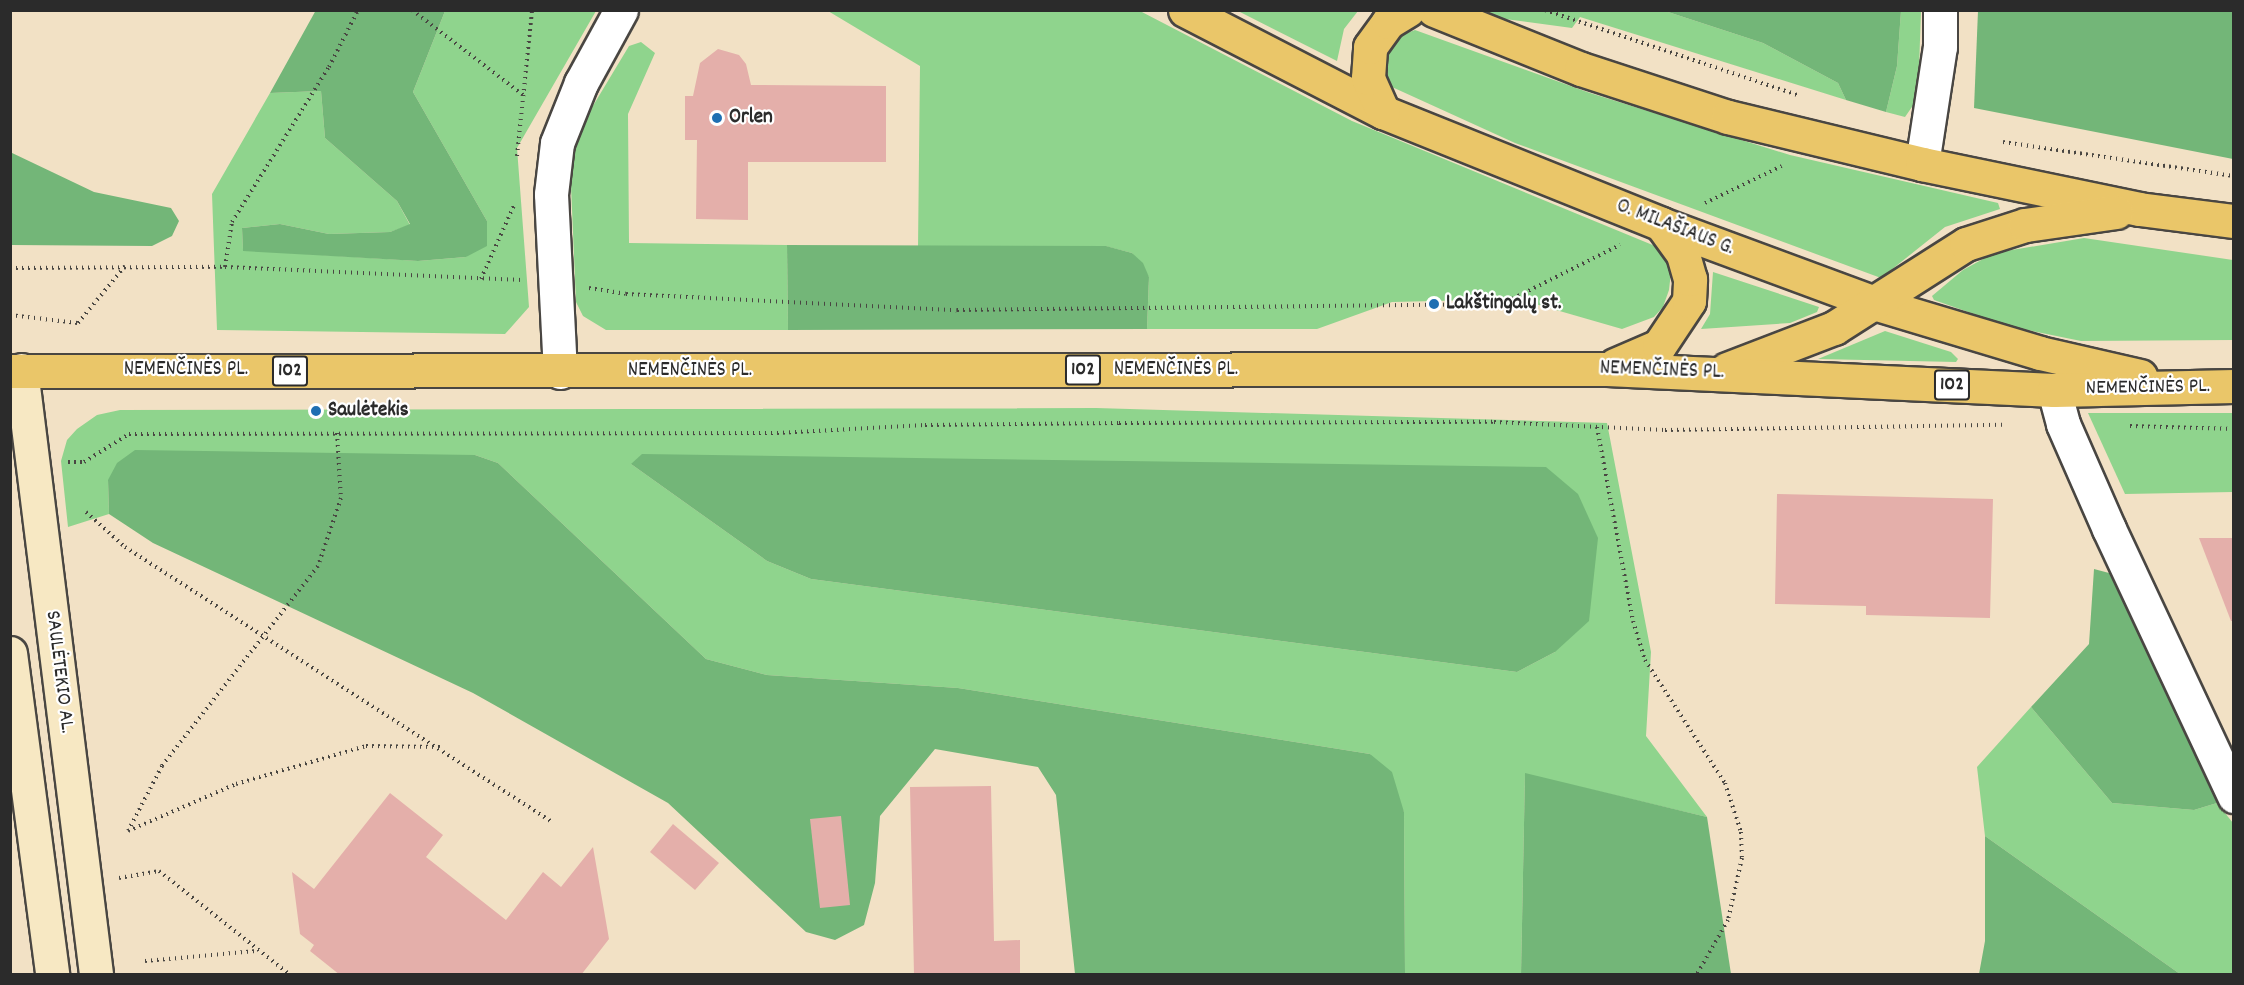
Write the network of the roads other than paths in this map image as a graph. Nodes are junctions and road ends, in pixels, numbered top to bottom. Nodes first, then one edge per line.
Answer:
1 (621, 10) edge
2 (1185, 10) edge
3 (1408, 10) edge
4 (1434, 10) edge
5 (1940, 10) edge
6 (1383, 112) junction
7 (1922, 164) junction
8 (2139, 209) junction
9 (2234, 221) edge
10 (1661, 224) junction
11 (1877, 304) junction
12 (1607, 369) junction
13 (16, 370) edge
14 (560, 372) junction
15 (1717, 373) junction
16 (2234, 386) edge
17 (2186, 387) junction
18 (2054, 390) junction
19 (10, 653) edge
20 (2234, 796) edge
21 (52, 975) edge
22 (96, 975) edge

1 - 14 street
2 - 6 main road, O. MILAŠIAUS G.
3 - 6 main road
4 - 7 main road
5 - 7 street
6 - 10 main road, O. MILAŠIAUS G.
7 - 8 main road
8 - 9 main road, 102
8 - 11 main road, 102
10 - 11 main road, O. MILAŠIAUS G.
10 - 12 main road
11 - 15 main road, 102
11 - 17 main road, O. MILAŠIAUS G.
12 - 14 main road, NEMENČINĖS PL. / 102
12 - 15 main road, NEMENČINĖS PL. / 102
13 - 14 main road, NEMENČINĖS PL. / 102
13 - 22 main road, SAULĖTEKIO AL.
15 - 18 main road, NEMENČINĖS PL. / 102
16 - 17 main road, NEMENČINĖS PL. / 102
17 - 18 main road, NEMENČINĖS PL. / 102
18 - 20 street
19 - 21 main road

